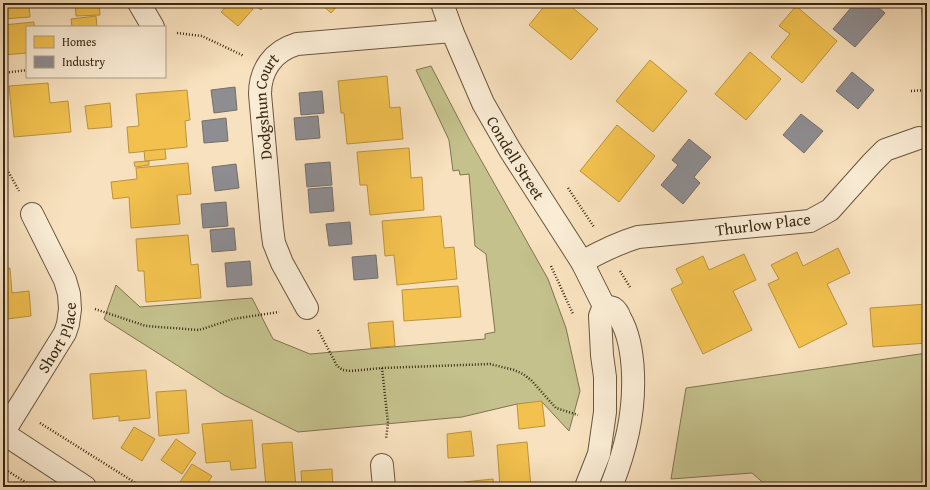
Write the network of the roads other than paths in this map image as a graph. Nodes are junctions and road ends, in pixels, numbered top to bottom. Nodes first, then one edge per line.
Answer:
1 (139, 3) edge
2 (442, 3) edge
3 (159, 26) edge
4 (452, 31) junction
5 (919, 138) dead end
6 (32, 214) road end
7 (582, 262) junction
8 (604, 306) junction
9 (307, 308) road end
10 (3, 433) edge
11 (382, 465) road end
12 (85, 487) edge
13 (384, 487) edge
14 (586, 487) edge
15 (611, 487) edge

1 - 3 street
2 - 4 street, Condell Street
4 - 7 street, Condell Street
4 - 9 street, Dodgshun Court
5 - 7 street, Thurlow Place
6 - 10 street, Short Place
7 - 8 street, Condell Street
8 - 14 street
8 - 15 street
10 - 12 street
11 - 13 street

